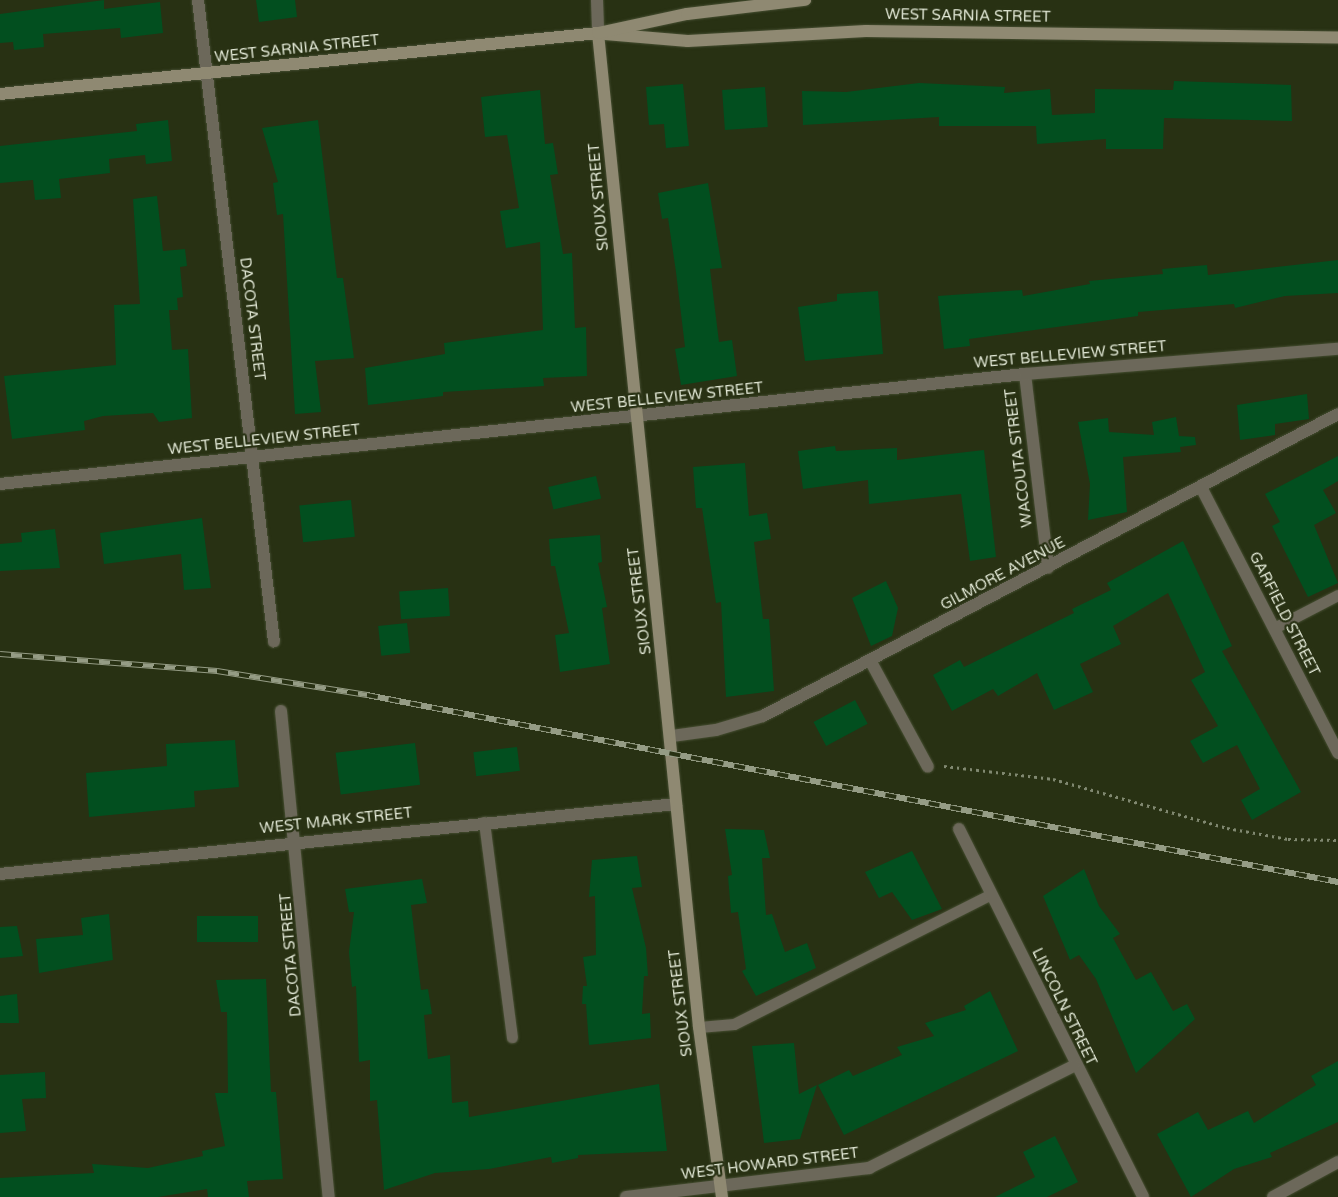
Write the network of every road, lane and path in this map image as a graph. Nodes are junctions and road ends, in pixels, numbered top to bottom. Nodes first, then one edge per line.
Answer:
1 (198, 0) edge
2 (596, 0) edge
3 (805, 0) edge
4 (598, 33) junction
5 (1338, 38) edge
6 (206, 75) junction
7 (0, 94) edge
8 (1338, 349) edge
9 (1025, 374) junction
10 (1338, 414) edge
11 (636, 418) junction
12 (253, 457) junction
13 (0, 484) edge
14 (1202, 489) junction
15 (1048, 568) junction
16 (1338, 594) edge
17 (1274, 628) junction
18 (274, 642) dead end
19 (871, 662) junction
20 (281, 711) dead end
21 (672, 736) junction
22 (1338, 753) edge
23 (928, 768) joint
24 (676, 804) junction
25 (484, 822) junction
26 (959, 829) dead end
27 (297, 840) junction
28 (1338, 840) edge
29 (0, 874) edge
30 (991, 894) junction
31 (699, 1027) junction
32 (512, 1037) dead end
33 (1074, 1066) junction
34 (1338, 1162) edge
35 (721, 1192) edge
36 (329, 1197) edge
37 (626, 1197) edge
38 (1143, 1197) edge
39 (1273, 1197) edge

1 - 6 street, DACOTA STREET
2 - 4 street, SIOUX STREET
3 - 4 street, WEST SARNIA STREET
4 - 5 street, WEST SARNIA STREET
4 - 6 street, WEST SARNIA STREET
4 - 11 street, SIOUX STREET
6 - 7 street, WEST SARNIA STREET
6 - 12 street, DACOTA STREET
8 - 9 street, WEST BELLEVIEW STREET
9 - 11 street, WEST BELLEVIEW STREET
9 - 15 street, WACOUTA STREET
10 - 14 street, GILMORE AVENUE
11 - 12 street, WEST BELLEVIEW STREET
11 - 21 street, SIOUX STREET
12 - 13 street, WEST BELLEVIEW STREET
12 - 18 street, DACOTA STREET
14 - 15 street, GILMORE AVENUE
14 - 17 street, GARFIELD STREET
15 - 19 street, GILMORE AVENUE
16 - 17 lane
17 - 22 street, GARFIELD STREET
19 - 21 street, GILMORE AVENUE
19 - 23 street
20 - 27 street, DACOTA STREET
21 - 24 street, SIOUX STREET
23 - 28 path
24 - 25 street, WEST MARK STREET
24 - 31 street, SIOUX STREET
25 - 27 street, WEST MARK STREET
25 - 32 lane
26 - 30 street, LINCOLN STREET
27 - 29 street, WEST MARK STREET
27 - 36 street, DACOTA STREET
30 - 31 lane
30 - 33 street, LINCOLN STREET
31 - 35 street, SIOUX STREET
33 - 35 street, WEST HOWARD STREET
33 - 38 street, LINCOLN STREET
34 - 39 street
35 - 37 street, WEST HOWARD STREET

